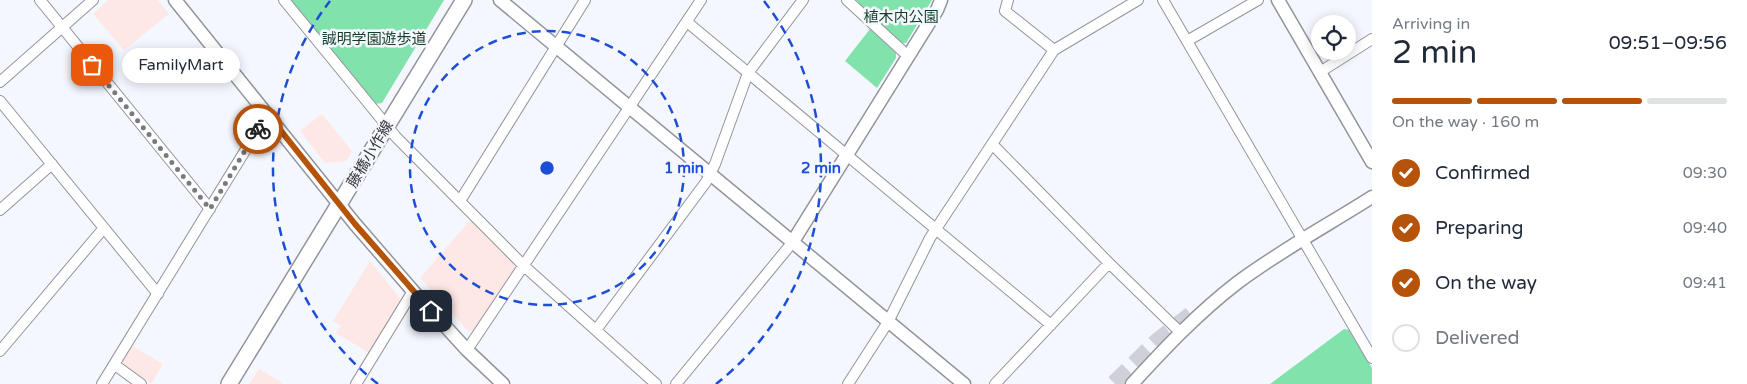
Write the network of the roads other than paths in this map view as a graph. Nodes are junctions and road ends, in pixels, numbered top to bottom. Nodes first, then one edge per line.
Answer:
1 (40, 0) edge
2 (93, 0) edge
3 (174, 0) edge
4 (284, 0) edge
5 (464, 0) edge
6 (500, 0) edge
7 (585, 0) edge
8 (701, 0) edge
9 (803, 0) edge
10 (847, 0) edge
11 (941, 0) edge
12 (1008, 0) edge
13 (1138, 0) edge
14 (1163, 0) edge
15 (1258, 0) edge
16 (1278, 0) edge
17 (687, 22) junction
18 (62, 27) junction
19 (1372, 40) edge
20 (1188, 41) junction
21 (556, 46) junction
22 (1054, 50) junction
23 (908, 56) junction
24 (1320, 72) junction
25 (748, 73) junction
26 (0, 82) edge
27 (0, 100) edge
28 (629, 106) junction
29 (270, 117) junction
30 (386, 126) junction
31 (992, 144) junction
32 (847, 156) junction
33 (1372, 162) edge
34 (52, 164) junction
35 (710, 174) junction
36 (1372, 197) edge
37 (460, 201) junction
38 (339, 204) junction
39 (210, 209) junction
40 (0, 210) edge
41 (103, 229) junction
42 (936, 229) junction
43 (1302, 241) junction
44 (792, 242) junction
45 (1109, 263) junction
46 (524, 266) junction
47 (412, 291) junction
48 (158, 294) junction
49 (888, 322) junction
50 (1051, 325) junction
51 (596, 330) junction
52 (1180, 332) junction
53 (467, 350) junction
54 (0, 351) edge
55 (1372, 358) edge
56 (114, 365) junction
57 (102, 384) edge
58 (141, 384) edge
59 (229, 384) edge
60 (356, 384) edge
61 (502, 384) edge
62 (656, 384) edge
63 (676, 384) edge
64 (848, 384) edge
65 (964, 384) edge
66 (995, 384) edge
67 (1132, 384) edge

1 - 18 street
2 - 18 street
3 - 29 street
4 - 30 street
5 - 30 main road, 藤橋小作線
6 - 21 street
7 - 21 street
8 - 17 street
9 - 25 street
10 - 23 street
11 - 23 street
12 - 22 street
13 - 22 street
14 - 20 street
15 - 20 street
16 - 24 street
17 - 25 street
17 - 28 street
18 - 26 street
18 - 39 street
19 - 24 street
20 - 43 street
21 - 28 street
21 - 37 street
22 - 31 street
23 - 32 street
24 - 33 street
25 - 32 street
25 - 35 street
27 - 34 street
28 - 35 street
28 - 46 street
29 - 38 street
29 - 39 street
30 - 37 street
30 - 38 main road, 藤橋小作線
31 - 42 street
31 - 45 street
32 - 42 street
32 - 44 street
34 - 40 street
34 - 41 street
35 - 44 street
35 - 51 street
36 - 43 street
37 - 46 street
38 - 47 street
38 - 59 main road, 藤橋小作線
39 - 48 street
41 - 48 street
41 - 54 street
42 - 49 street
42 - 50 street
43 - 52 street
43 - 55 street
44 - 49 street
44 - 63 street
45 - 50 street
45 - 52 street
46 - 51 street
46 - 53 street
47 - 53 street
47 - 60 street
48 - 56 street
49 - 64 street
49 - 65 street
50 - 66 street
51 - 62 street
52 - 67 street
53 - 61 street
56 - 57 street
56 - 58 street

